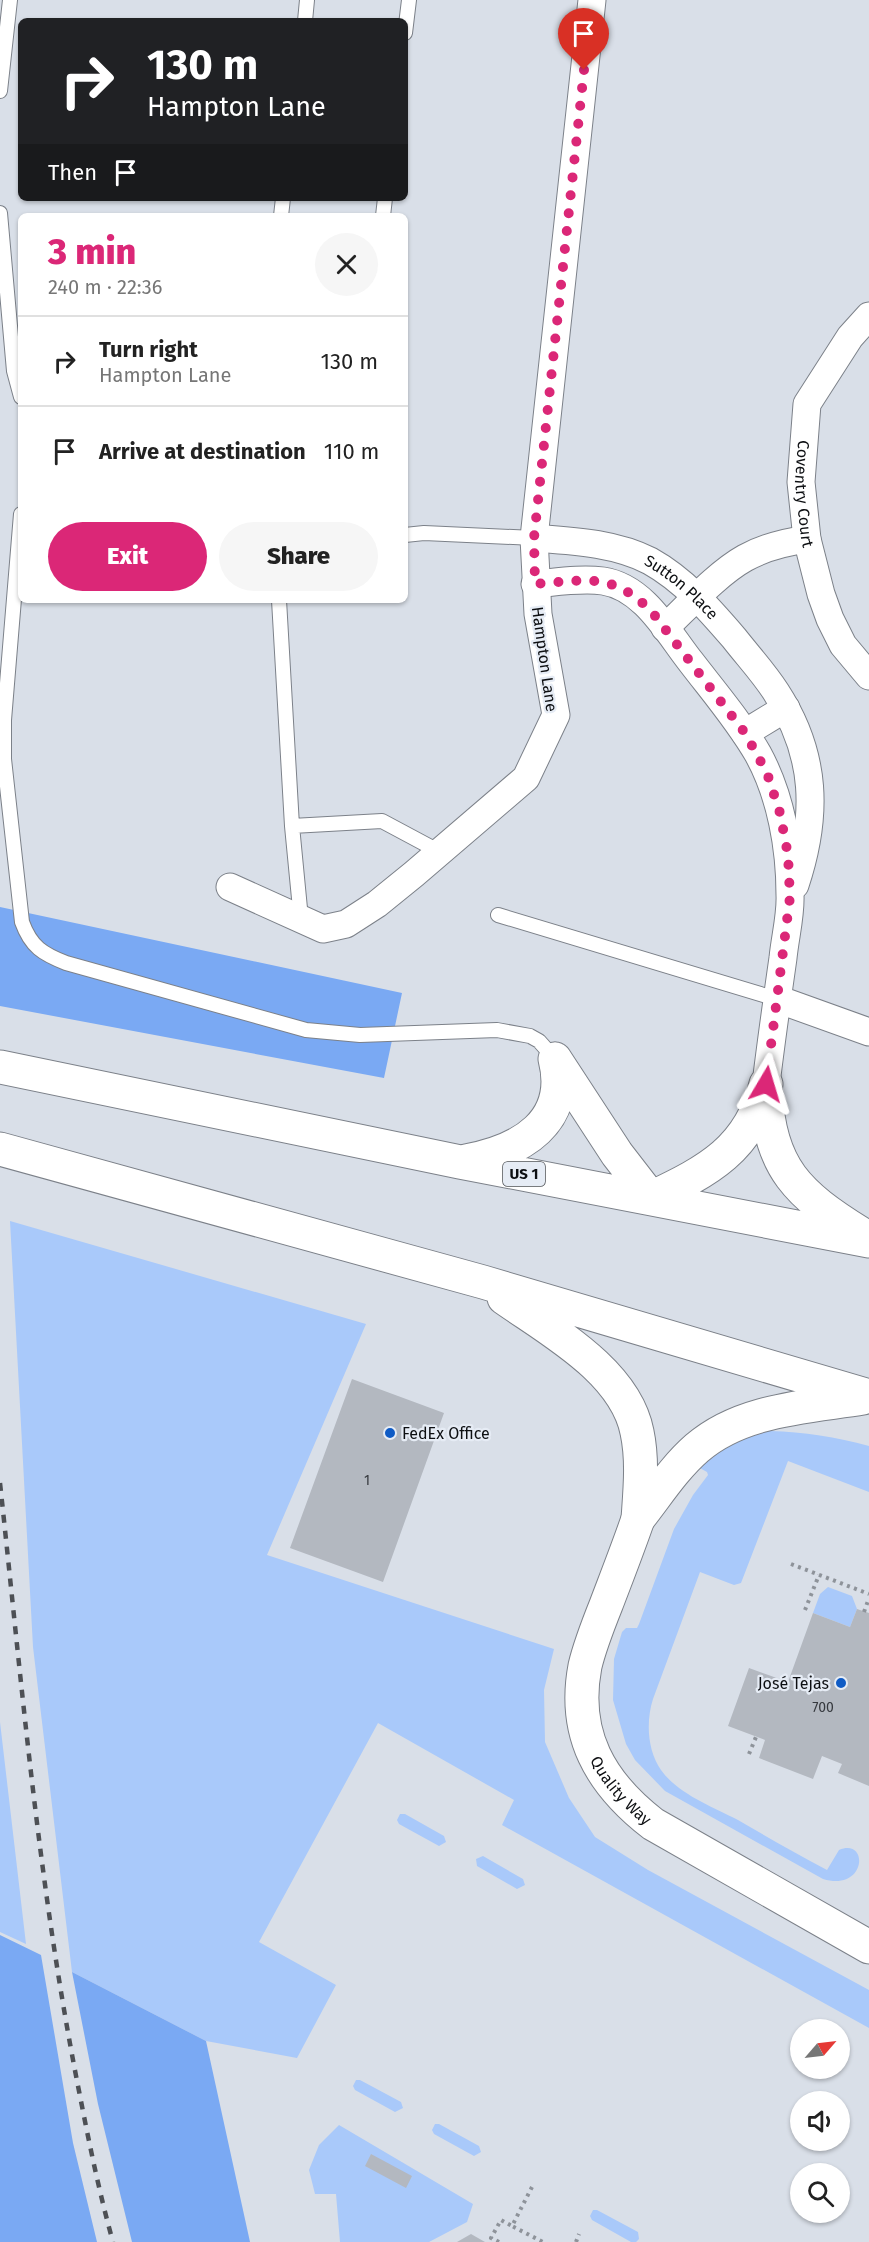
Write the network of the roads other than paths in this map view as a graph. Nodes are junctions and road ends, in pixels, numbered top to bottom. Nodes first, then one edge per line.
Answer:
1 (10, 0) edge
2 (307, 0) edge
3 (409, 0) edge
4 (592, 0) edge
5 (304, 18) edge
6 (407, 18) edge
7 (0, 91) edge
8 (0, 213) edge
9 (869, 316) edge
10 (18, 386) edge
11 (408, 535) edge
12 (534, 538) junction
13 (807, 539) junction
14 (18, 550) edge
15 (535, 584) junction
16 (698, 598) junction
17 (279, 603) edge
18 (664, 628) junction
19 (869, 676) edge
20 (786, 708) junction
21 (745, 733) junction
22 (292, 826) junction
23 (440, 852) junction
24 (230, 887) dead end
25 (790, 897) junction
26 (498, 915) dead end
27 (301, 919) junction
28 (777, 999) junction
29 (869, 1032) edge
30 (555, 1059) junction
31 (0, 1067) edge
32 (766, 1084) junction
33 (0, 1149) edge
34 (460, 1162) junction
35 (651, 1198) junction
36 (869, 1240) edge
37 (483, 1282) junction
38 (869, 1397) edge
39 (638, 1519) junction
40 (869, 1947) edge

1 - 7 lane
2 - 5 lane
3 - 6 lane
4 - 12 street, Hampton Lane
8 - 10 lane
9 - 13 street, Coventry Court
11 - 12 lane
12 - 15 street, Hampton Lane
12 - 16 street, Sutton Place
13 - 16 street
13 - 19 street, Coventry Court
14 - 30 lane
15 - 18 street, Sutton Place
15 - 23 street, Hampton Lane
16 - 18 street
16 - 20 street, Sutton Place
17 - 22 lane
18 - 21 street, Sutton Place
20 - 21 street
20 - 25 street, Sutton Place
21 - 25 street, Sutton Place
22 - 23 lane
22 - 27 lane
23 - 27 street, Hampton Lane
24 - 27 street, Hampton Lane
25 - 28 street, Sutton Place
26 - 28 lane
28 - 29 street
28 - 32 street, Sutton Place
30 - 34 main road
30 - 35 main road
31 - 34 main road, US 1
32 - 35 main road
32 - 36 main road
33 - 37 main road
34 - 35 main road, US 1
35 - 36 main road, US 1
37 - 38 main road
37 - 39 main road
38 - 39 main road
39 - 40 main road, Quality Way

